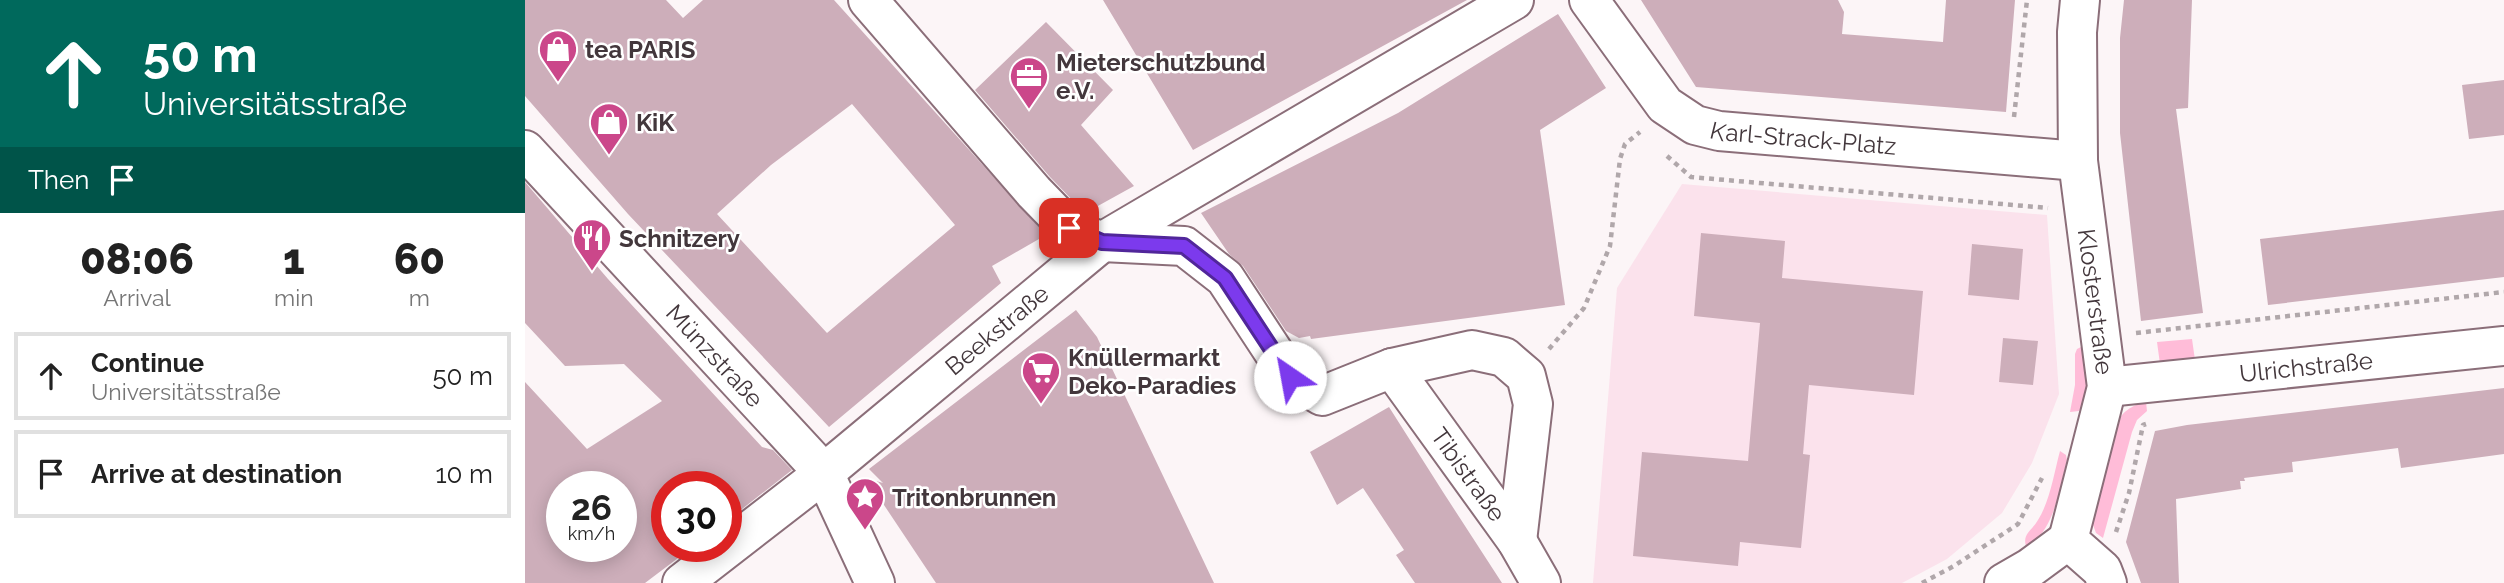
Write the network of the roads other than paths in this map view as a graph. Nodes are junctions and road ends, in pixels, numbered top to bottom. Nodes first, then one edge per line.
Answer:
1 (868, 0) edge
2 (1514, 0) edge
3 (1589, 0) edge
4 (2080, 0) edge
5 (525, 150) edge
6 (2078, 161) junction
7 (1102, 242) junction
8 (2504, 346) edge
9 (1392, 368) junction
10 (2107, 387) junction
11 (824, 473) junction
12 (2069, 540) junction
13 (1517, 541) junction
14 (682, 583) edge
15 (875, 583) edge
16 (1541, 583) edge
17 (2004, 583) edge
18 (2107, 583) edge

1 - 7 street
2 - 7 street, Beekstraße
3 - 6 street, Karl-Strack-Platz
4 - 6 street, Klosterstraße
5 - 11 street, Münzstraße
6 - 10 street, Klosterstraße
7 - 9 street
7 - 11 street, Beekstraße
8 - 10 street, Ulrichstraße
9 - 13 street, Tibistraße
9 - 13 street
10 - 12 street, Klosterstraße
11 - 14 street, Beekstraße
11 - 15 street, Münzstraße
12 - 17 street
12 - 18 street
13 - 16 street, Tibistraße

